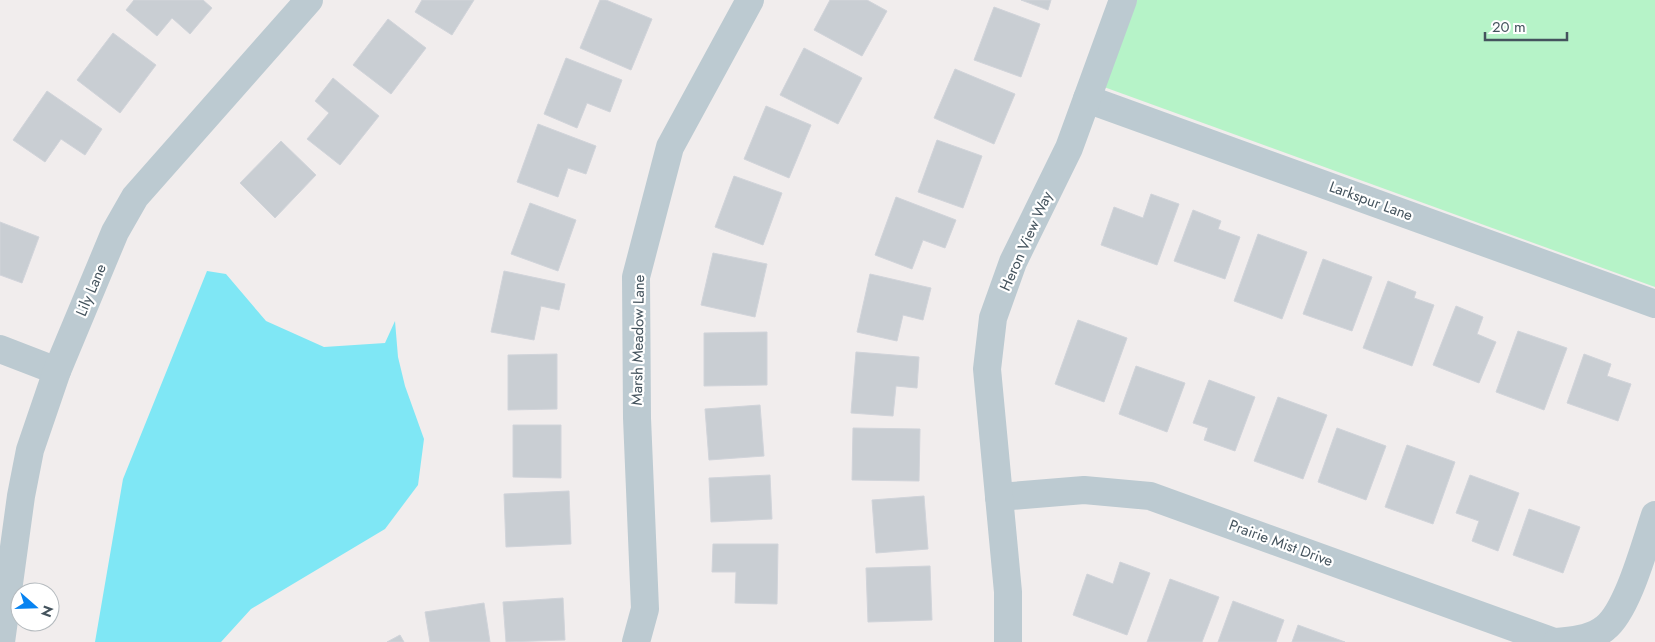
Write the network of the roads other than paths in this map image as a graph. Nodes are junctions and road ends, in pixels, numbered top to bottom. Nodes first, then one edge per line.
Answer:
1 (309, 0) edge
2 (750, 0) edge
3 (1122, 0) edge
4 (1087, 99) junction
5 (1655, 304) edge
6 (0, 349) edge
7 (57, 372) junction
8 (999, 496) junction
9 (1655, 515) edge
10 (1, 642) edge
11 (636, 642) edge
12 (1008, 642) edge
13 (1556, 642) edge

1 - 7 street, Lily Lane
2 - 11 street, Marsh Meadow Lane
3 - 4 street, Heron View Way
4 - 5 street, Larkspur Lane
4 - 8 street, Heron View Way
6 - 7 street
7 - 10 street, Lily Lane
8 - 12 street, Heron View Way
8 - 13 street, Prairie Mist Drive
9 - 13 street, Prairie Mist Drive

